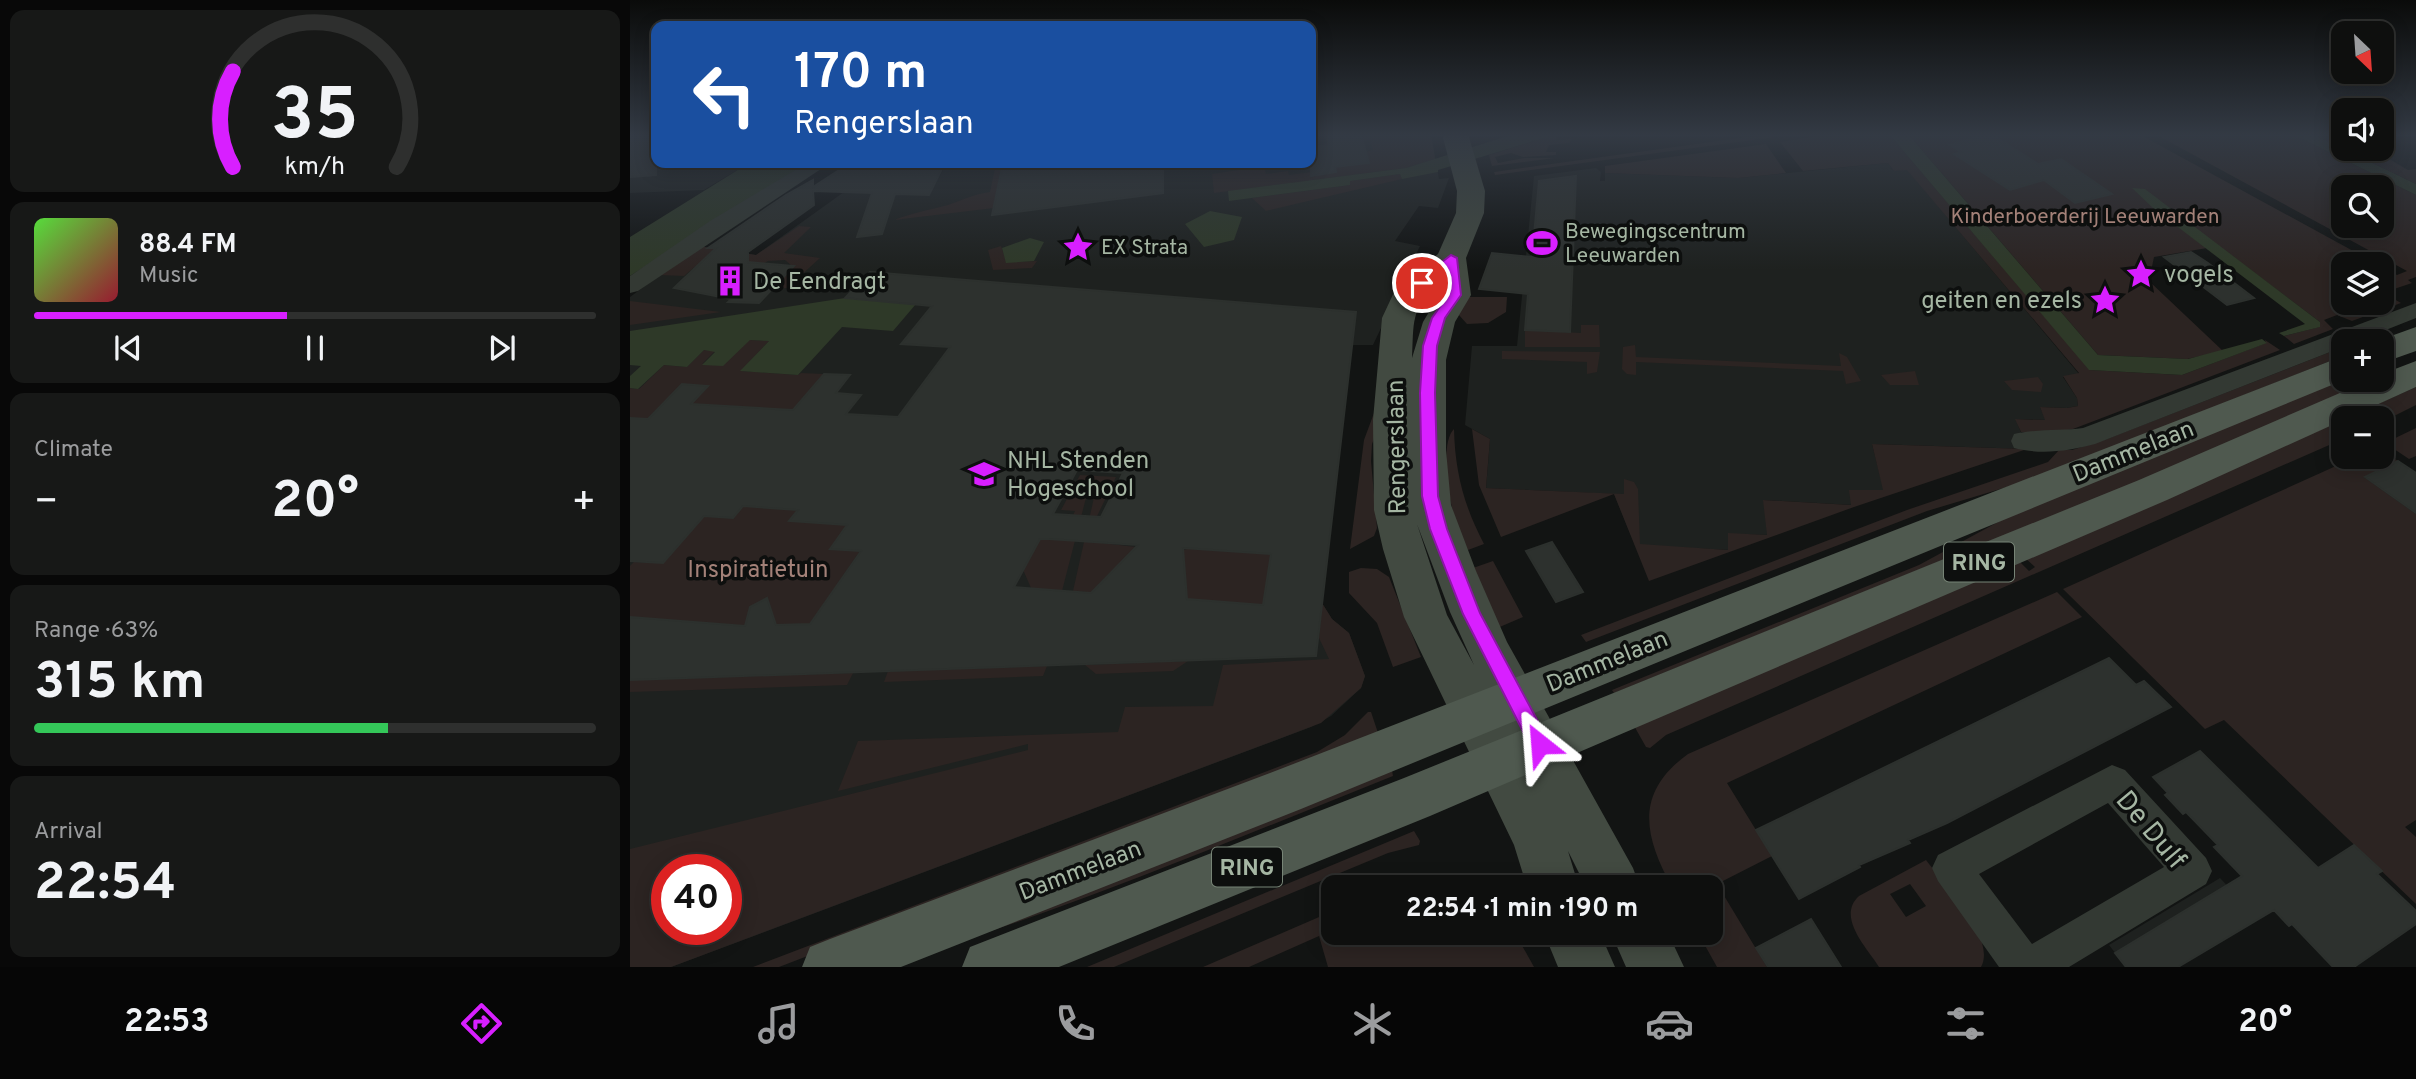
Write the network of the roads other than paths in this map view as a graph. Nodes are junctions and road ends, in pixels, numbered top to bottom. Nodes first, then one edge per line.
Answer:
1 (794, 179) edge
2 (1468, 179) edge
3 (630, 286) edge
4 (2416, 310) edge
5 (2416, 338) edge
6 (2394, 347) edge
7 (2331, 372) edge
8 (2416, 373) edge
9 (2024, 441) dead end
10 (1495, 705) junction
11 (1520, 753) junction
12 (1549, 875) edge
13 (1606, 875) edge
14 (1577, 945) edge
15 (1644, 945) edge
16 (830, 967) edge
17 (990, 967) edge
18 (1587, 967) edge
19 (1656, 967) edge
20 (2024, 967) edge
21 (2031, 967) edge

1 - 3 street
2 - 10 street, Rengerslaan
4 - 9 street
5 - 6 main road
7 - 10 main road, Dammelaan / RING
8 - 11 main road, Dammelaan / RING
10 - 11 street, Rengerslaan
10 - 16 main road, Dammelaan / RING
11 - 12 street
11 - 13 street
11 - 17 main road, Dammelaan / RING
14 - 18 street
15 - 19 street
20 - 21 street, De Dulf

